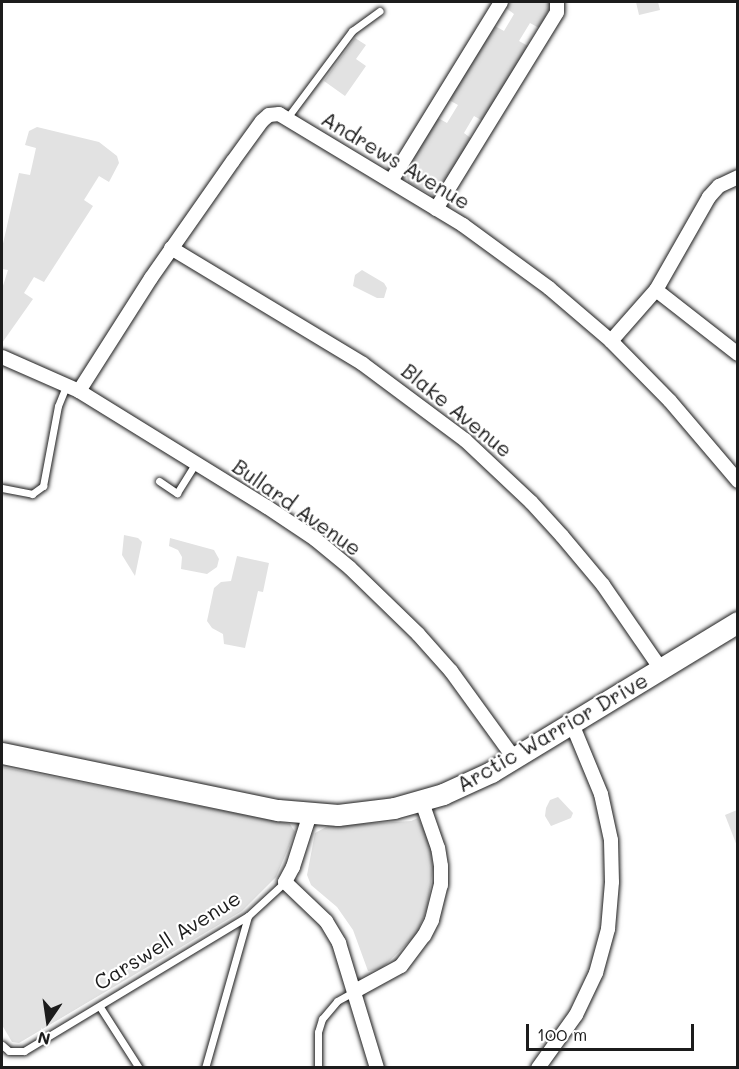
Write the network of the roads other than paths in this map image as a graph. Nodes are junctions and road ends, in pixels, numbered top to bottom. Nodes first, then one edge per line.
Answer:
1 (501, 2) edge
2 (557, 2) edge
3 (380, 11) dead end
4 (287, 118) junction
5 (738, 177) edge
6 (391, 181) junction
7 (436, 209) junction
8 (171, 248) junction
9 (656, 290) junction
10 (611, 341) junction
11 (738, 354) edge
12 (2, 357) edge
13 (73, 388) junction
14 (196, 463) junction
15 (159, 481) dead end
16 (738, 481) edge
17 (2, 488) edge
18 (738, 622) edge
19 (661, 669) junction
20 (572, 724) junction
21 (2, 753) edge
22 (514, 758) junction
23 (422, 802) junction
24 (310, 814) junction
25 (285, 882) junction
26 (248, 916) junction
27 (355, 991) junction
28 (100, 1007) junction
29 (2, 1045) edge
30 (139, 1068) edge
31 (205, 1068) edge
32 (318, 1068) edge
33 (377, 1068) edge
34 (538, 1068) edge

1 - 6 street
2 - 7 street
3 - 4 lane
4 - 6 street, Andrews Avenue
4 - 8 street, Andrews Avenue
5 - 9 street
6 - 7 street, Andrews Avenue
7 - 10 street, Andrews Avenue
8 - 13 street, Andrews Avenue
8 - 19 street, Blake Avenue
9 - 10 street
9 - 11 street
10 - 16 street, Andrews Avenue
12 - 13 street, Bullard Avenue
13 - 14 street, Bullard Avenue
13 - 17 lane
14 - 15 lane
14 - 22 street, Bullard Avenue
18 - 19 main road, Arctic Warrior Drive
19 - 20 main road, Arctic Warrior Drive
20 - 22 main road, Arctic Warrior Drive
20 - 34 street
21 - 24 main road, Arctic Warrior Drive
22 - 23 main road, Arctic Warrior Drive
23 - 24 main road, Arctic Warrior Drive
23 - 27 street
24 - 25 street, Carswell Avenue
25 - 26 lane, Carswell Avenue
25 - 27 street
26 - 28 lane, Carswell Avenue
26 - 31 lane
27 - 32 lane
27 - 33 street
28 - 29 lane, Carswell Avenue
28 - 30 lane

